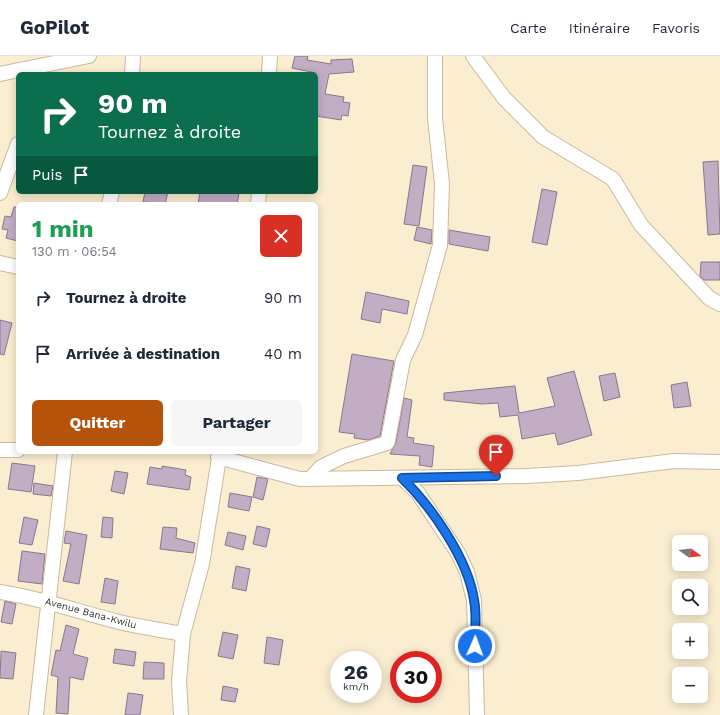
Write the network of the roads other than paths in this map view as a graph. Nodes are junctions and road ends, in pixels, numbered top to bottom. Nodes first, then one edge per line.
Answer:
1 (89, 56) edge
2 (133, 56) edge
3 (270, 56) edge
4 (435, 56) edge
5 (473, 56) edge
6 (38, 70) edge
7 (16, 72) edge
8 (19, 72) edge
9 (132, 72) edge
10 (269, 72) edge
11 (0, 74) edge
12 (16, 149) edge
13 (0, 193) edge
14 (0, 263) edge
15 (16, 267) edge
16 (720, 304) edge
17 (0, 450) edge
18 (16, 450) edge
19 (66, 454) edge
20 (219, 455) edge
21 (720, 462) edge
22 (311, 478) junction
23 (402, 478) junction
24 (0, 592) edge
25 (48, 603) junction
26 (183, 634) junction
27 (36, 715) edge
28 (181, 715) edge
29 (477, 715) edge

1 - 6 street
2 - 9 street
3 - 10 street
4 - 22 street
5 - 16 street
6 - 8 street
7 - 11 street
12 - 13 street
14 - 15 street
17 - 18 street
19 - 25 street
20 - 22 street
20 - 26 street
21 - 23 street
22 - 23 street
23 - 29 street
24 - 25 street, Avenue Bana-Kwilu
25 - 26 street, Avenue Bana-Kwilu
25 - 27 street
26 - 28 street

